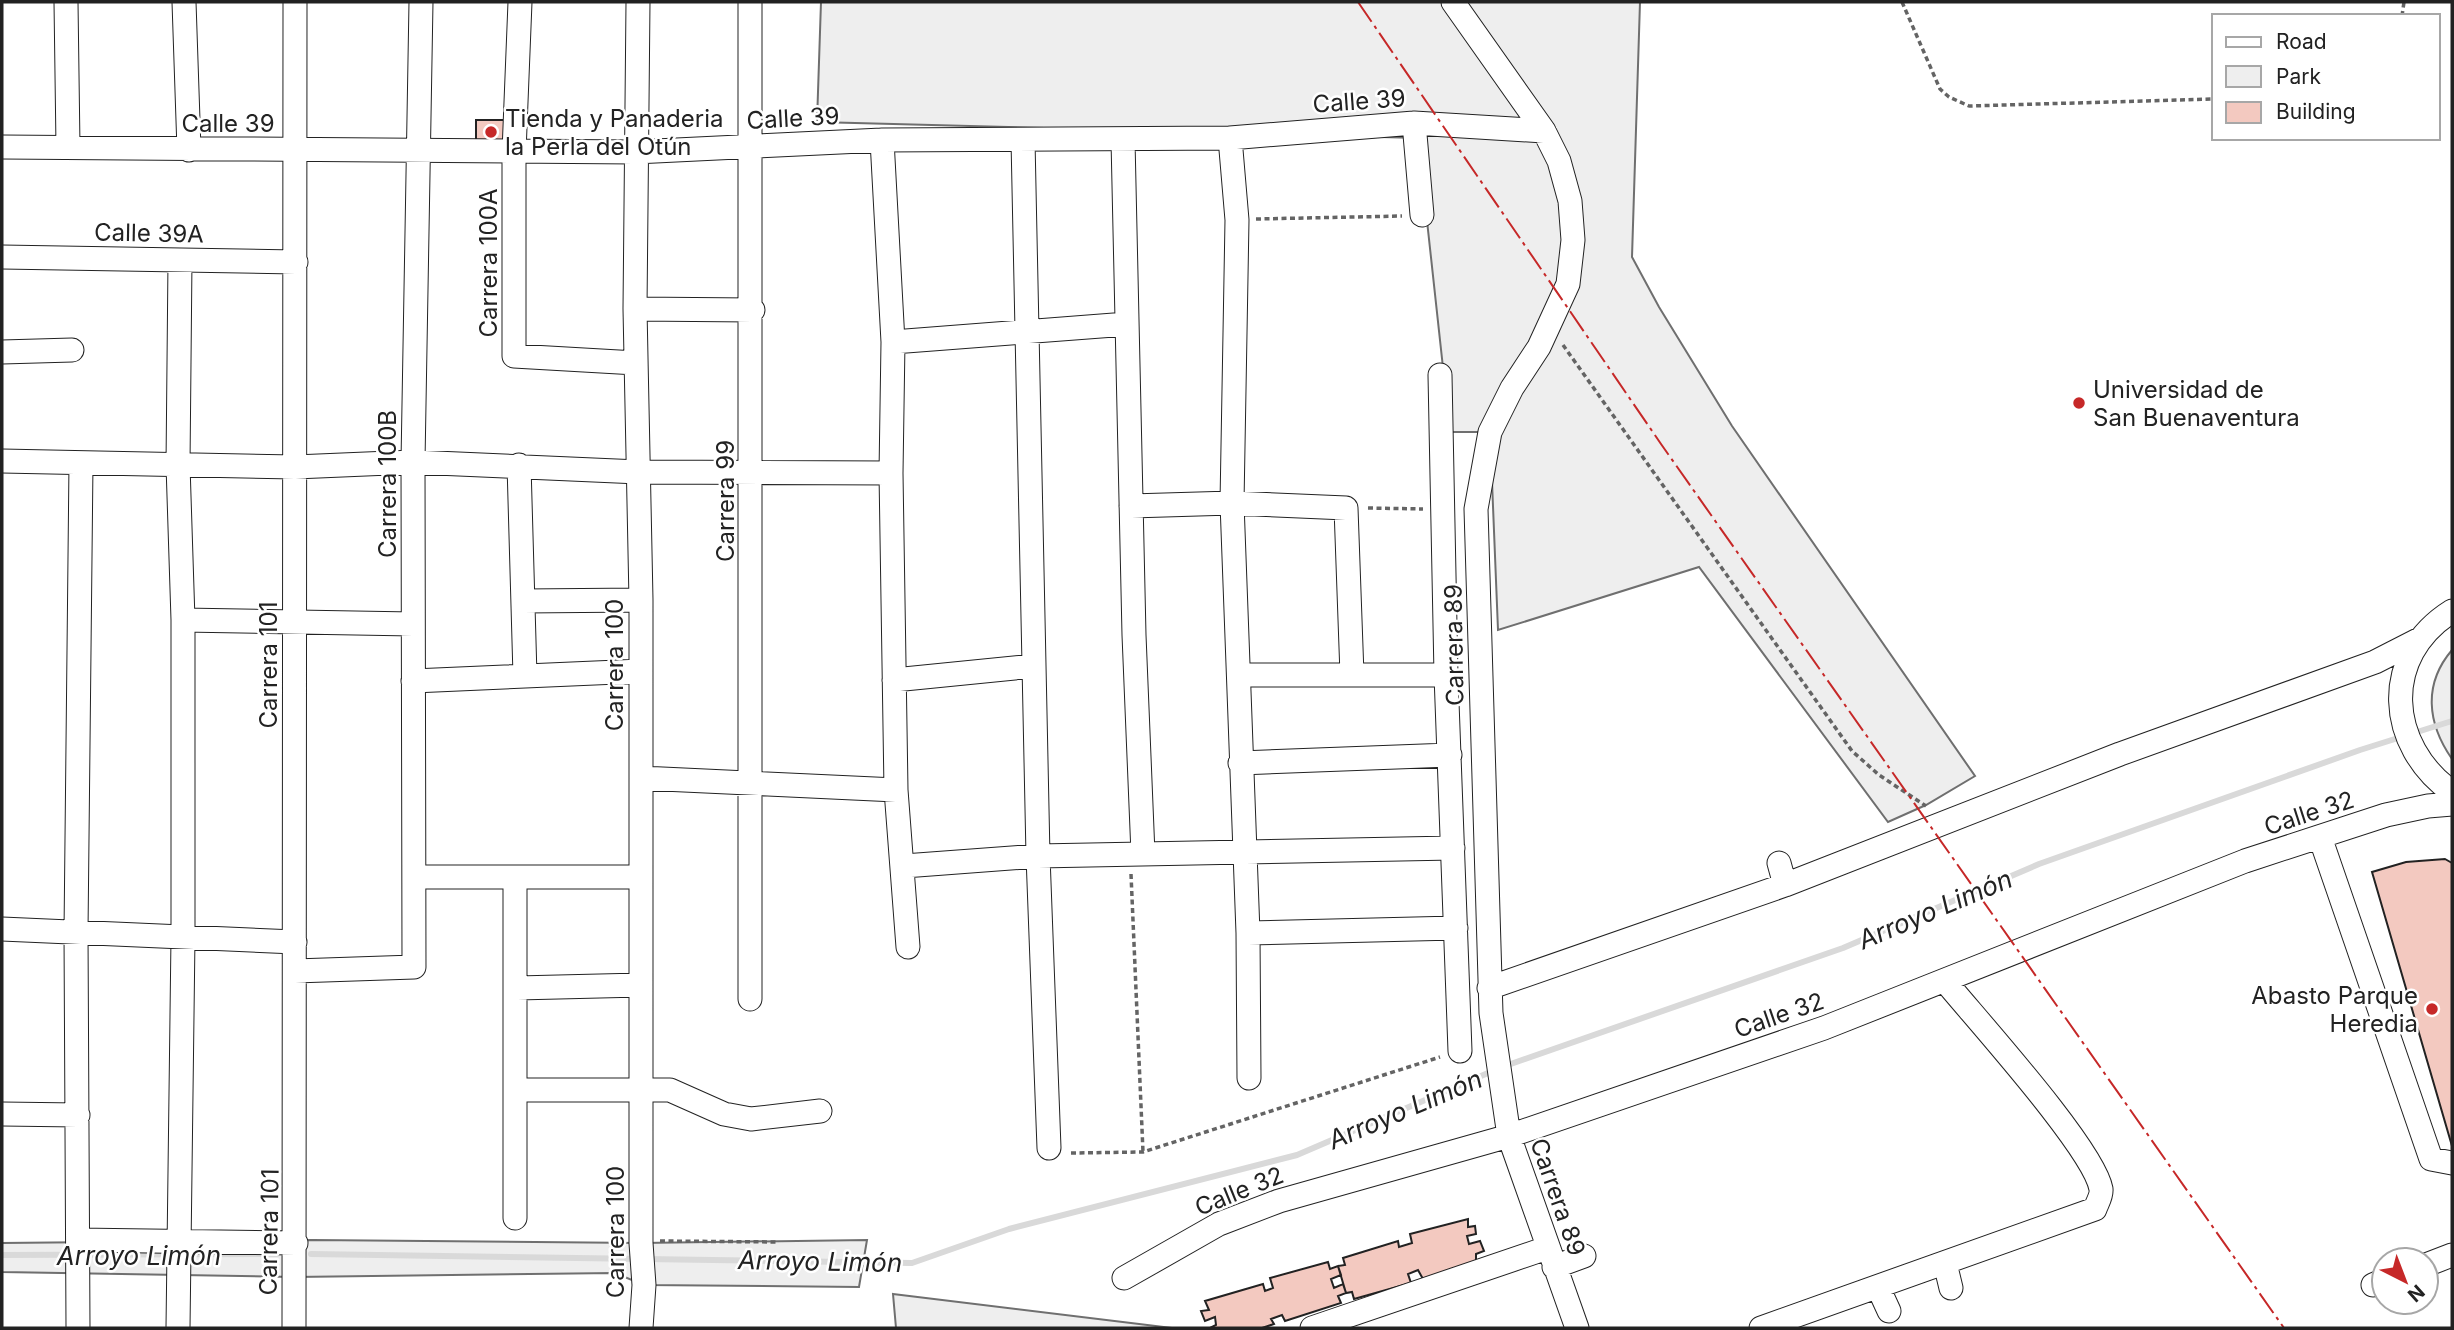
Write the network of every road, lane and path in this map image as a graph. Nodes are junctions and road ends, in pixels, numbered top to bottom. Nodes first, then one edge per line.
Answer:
1 (66, 2) edge
2 (184, 2) edge
3 (295, 2) edge
4 (421, 2) edge
5 (520, 2) edge
6 (638, 2) edge
7 (750, 2) edge
8 (1453, 2) edge
9 (1902, 2) edge
10 (2212, 99) edge
11 (1414, 123) junction
12 (1544, 131) junction
13 (1230, 138) junction
14 (882, 140) junction
15 (1023, 140) junction
16 (1123, 140) junction
17 (752, 146) junction
18 (2, 147) edge
19 (68, 147) junction
20 (188, 150) junction
21 (295, 150) junction
22 (420, 152) junction
23 (514, 152) junction
24 (635, 152) junction
25 (1422, 215) joint
26 (1237, 220) junction
27 (2, 257) edge
28 (180, 260) junction
29 (296, 262) junction
30 (635, 309) junction
31 (752, 310) junction
32 (1127, 324) junction
33 (1549, 326) junction
34 (1027, 333) junction
35 (893, 342) junction
36 (72, 350) dead end
37 (2, 352) edge
38 (636, 363) junction
39 (1440, 375) dead end
40 (2, 461) edge
41 (413, 461) junction
42 (81, 463) junction
43 (178, 464) junction
44 (519, 465) junction
45 (295, 467) junction
46 (639, 472) junction
47 (752, 473) junction
48 (891, 473) junction
49 (1232, 503) junction
50 (1131, 506) junction
51 (1346, 508) junction
52 (1443, 509) junction
53 (2452, 593) edge
54 (641, 600) junction
55 (523, 601) junction
56 (2445, 615) edge
57 (183, 620) junction
58 (294, 622) junction
59 (413, 624) junction
60 (2420, 639) junction
61 (1034, 666) junction
62 (641, 671) junction
63 (1446, 674) junction
64 (1239, 675) junction
65 (1352, 675) junction
66 (525, 676) junction
67 (894, 680) junction
68 (413, 681) junction
69 (1450, 755) junction
70 (1240, 763) junction
71 (641, 778) junction
72 (751, 783) junction
73 (896, 789) junction
74 (2452, 792) edge
75 (2452, 804) edge
76 (1951, 822) junction
77 (2320, 837) junction
78 (1453, 848) junction
79 (1243, 853) junction
80 (1136, 854) junction
81 (1038, 856) junction
82 (904, 866) junction
83 (414, 877) junction
84 (515, 877) junction
85 (641, 877) junction
86 (1456, 928) junction
87 (2, 929) edge
88 (76, 932) junction
89 (1248, 933) junction
90 (183, 937) junction
91 (295, 942) junction
92 (908, 947) dead end
93 (295, 971) junction
94 (1945, 981) junction
95 (641, 985) junction
96 (517, 988) junction
97 (1489, 988) junction
98 (750, 999) dead end
99 (1460, 1051) joint
100 (1249, 1078) dead end
101 (514, 1090) junction
102 (641, 1091) junction
103 (820, 1111) dead end
104 (2, 1114) edge
105 (78, 1115) junction
106 (1508, 1129) junction
107 (1049, 1148) joint
108 (1143, 1152) junction
109 (2452, 1163) edge
110 (515, 1218) dead end
111 (641, 1236) junction
112 (78, 1242) junction
113 (779, 1242) dead end
114 (296, 1243) junction
115 (178, 1252) junction
116 (1584, 1256) dead end
117 (1551, 1257) junction
118 (1945, 1263) junction
119 (1124, 1278) dead end
120 (1878, 1287) junction
121 (1951, 1288) dead end
122 (1889, 1311) dead end
123 (78, 1328) edge
124 (178, 1328) edge
125 (294, 1328) edge
126 (641, 1328) edge
127 (1312, 1328) edge
128 (1577, 1328) edge
129 (1761, 1328) edge

1 - 19 street
2 - 20 street
3 - 21 street, Carrera 101
4 - 22 street, Carrera 100B
5 - 23 street, Carrera 100A
6 - 24 street, Carrera 100
7 - 17 street, Carrera 99
8 - 12 street, Carrera 89
9 - 10 path
11 - 12 street, Calle 39
11 - 13 street, Calle 39
11 - 25 street
12 - 33 street, Carrera 89
13 - 16 street, Calle 39
13 - 26 street
14 - 15 street, Calle 39
14 - 17 street, Calle 39
14 - 35 street
15 - 16 street, Calle 39
15 - 34 street
16 - 32 street
17 - 24 street, Calle 39
17 - 31 street, Carrera 99
18 - 19 street, Calle 39
19 - 20 street, Calle 39
20 - 21 street, Calle 39
21 - 22 street, Calle 39
21 - 29 street, Carrera 101
22 - 23 street, Calle 39
22 - 41 street, Carrera 100B
23 - 24 street, Calle 39
23 - 38 street, Carrera 100A
24 - 30 street, Carrera 100
25 - 26 path
26 - 49 street
27 - 28 street, Calle 39A
28 - 29 street, Calle 39A
28 - 43 street
29 - 45 street, Carrera 101
30 - 31 street
30 - 38 street, Carrera 100
31 - 47 street, Carrera 99
32 - 34 street
32 - 50 street
33 - 76 path
33 - 97 street, Carrera 89
34 - 35 street
34 - 61 street
35 - 48 street
36 - 37 street
38 - 46 street, Carrera 100
39 - 52 street
40 - 42 street
41 - 44 street
41 - 45 street
41 - 59 street, Carrera 100B
42 - 43 street
42 - 88 street
43 - 45 street
43 - 57 street
44 - 46 street
44 - 55 street
45 - 58 street, Carrera 101
46 - 47 street
46 - 54 street, Carrera 100
47 - 48 street
47 - 72 street, Carrera 99
48 - 67 street
49 - 50 street
49 - 51 street
49 - 64 street
50 - 80 street
51 - 52 path
51 - 65 street
52 - 63 street
53 - 56 street
54 - 55 street
54 - 62 street, Carrera 100
55 - 66 street
56 - 60 street
57 - 58 street
57 - 90 street
58 - 59 street
58 - 91 street, Carrera 101
59 - 68 street, Carrera 100B
60 - 74 street
60 - 76 street
61 - 67 street
61 - 81 street
62 - 66 street
62 - 71 street, Carrera 100
63 - 65 street
63 - 69 street
64 - 65 street
64 - 70 street
66 - 68 street
67 - 73 street
68 - 83 street, Carrera 100B
69 - 70 street
69 - 78 street
70 - 79 street
71 - 72 street
71 - 85 street, Carrera 100
72 - 73 street
72 - 98 street, Carrera 99
73 - 82 street
75 - 77 street, Calle 32
76 - 97 street
77 - 94 street, Calle 32
77 - 109 street
78 - 79 street
78 - 86 street
79 - 80 street
79 - 89 street
80 - 81 street
80 - 108 path
81 - 82 street
81 - 107 street
82 - 92 street
83 - 84 street
83 - 93 street, Carrera 100B
84 - 85 street
84 - 96 street
85 - 95 street, Carrera 100
86 - 89 street
86 - 99 street
87 - 88 street
88 - 90 street
88 - 105 street
89 - 100 street
90 - 91 street
90 - 115 street
91 - 93 street, Carrera 101
93 - 114 street, Carrera 101
94 - 106 street, Calle 32
94 - 118 street
95 - 96 street
95 - 102 street, Carrera 100
96 - 101 street
97 - 106 street, Carrera 89
99 - 108 path
101 - 102 street
101 - 110 street
102 - 103 street
102 - 111 street, Carrera 100
104 - 105 street
105 - 112 street
106 - 117 street, Carrera 89
106 - 119 street, Calle 32
107 - 108 path
111 - 113 path
111 - 126 street, Carrera 100
112 - 115 street
112 - 123 street
114 - 115 street
114 - 125 street, Carrera 101
115 - 124 street
116 - 117 street
117 - 127 street
117 - 128 street, Carrera 89
118 - 120 street
118 - 121 street
120 - 122 street
120 - 129 street

